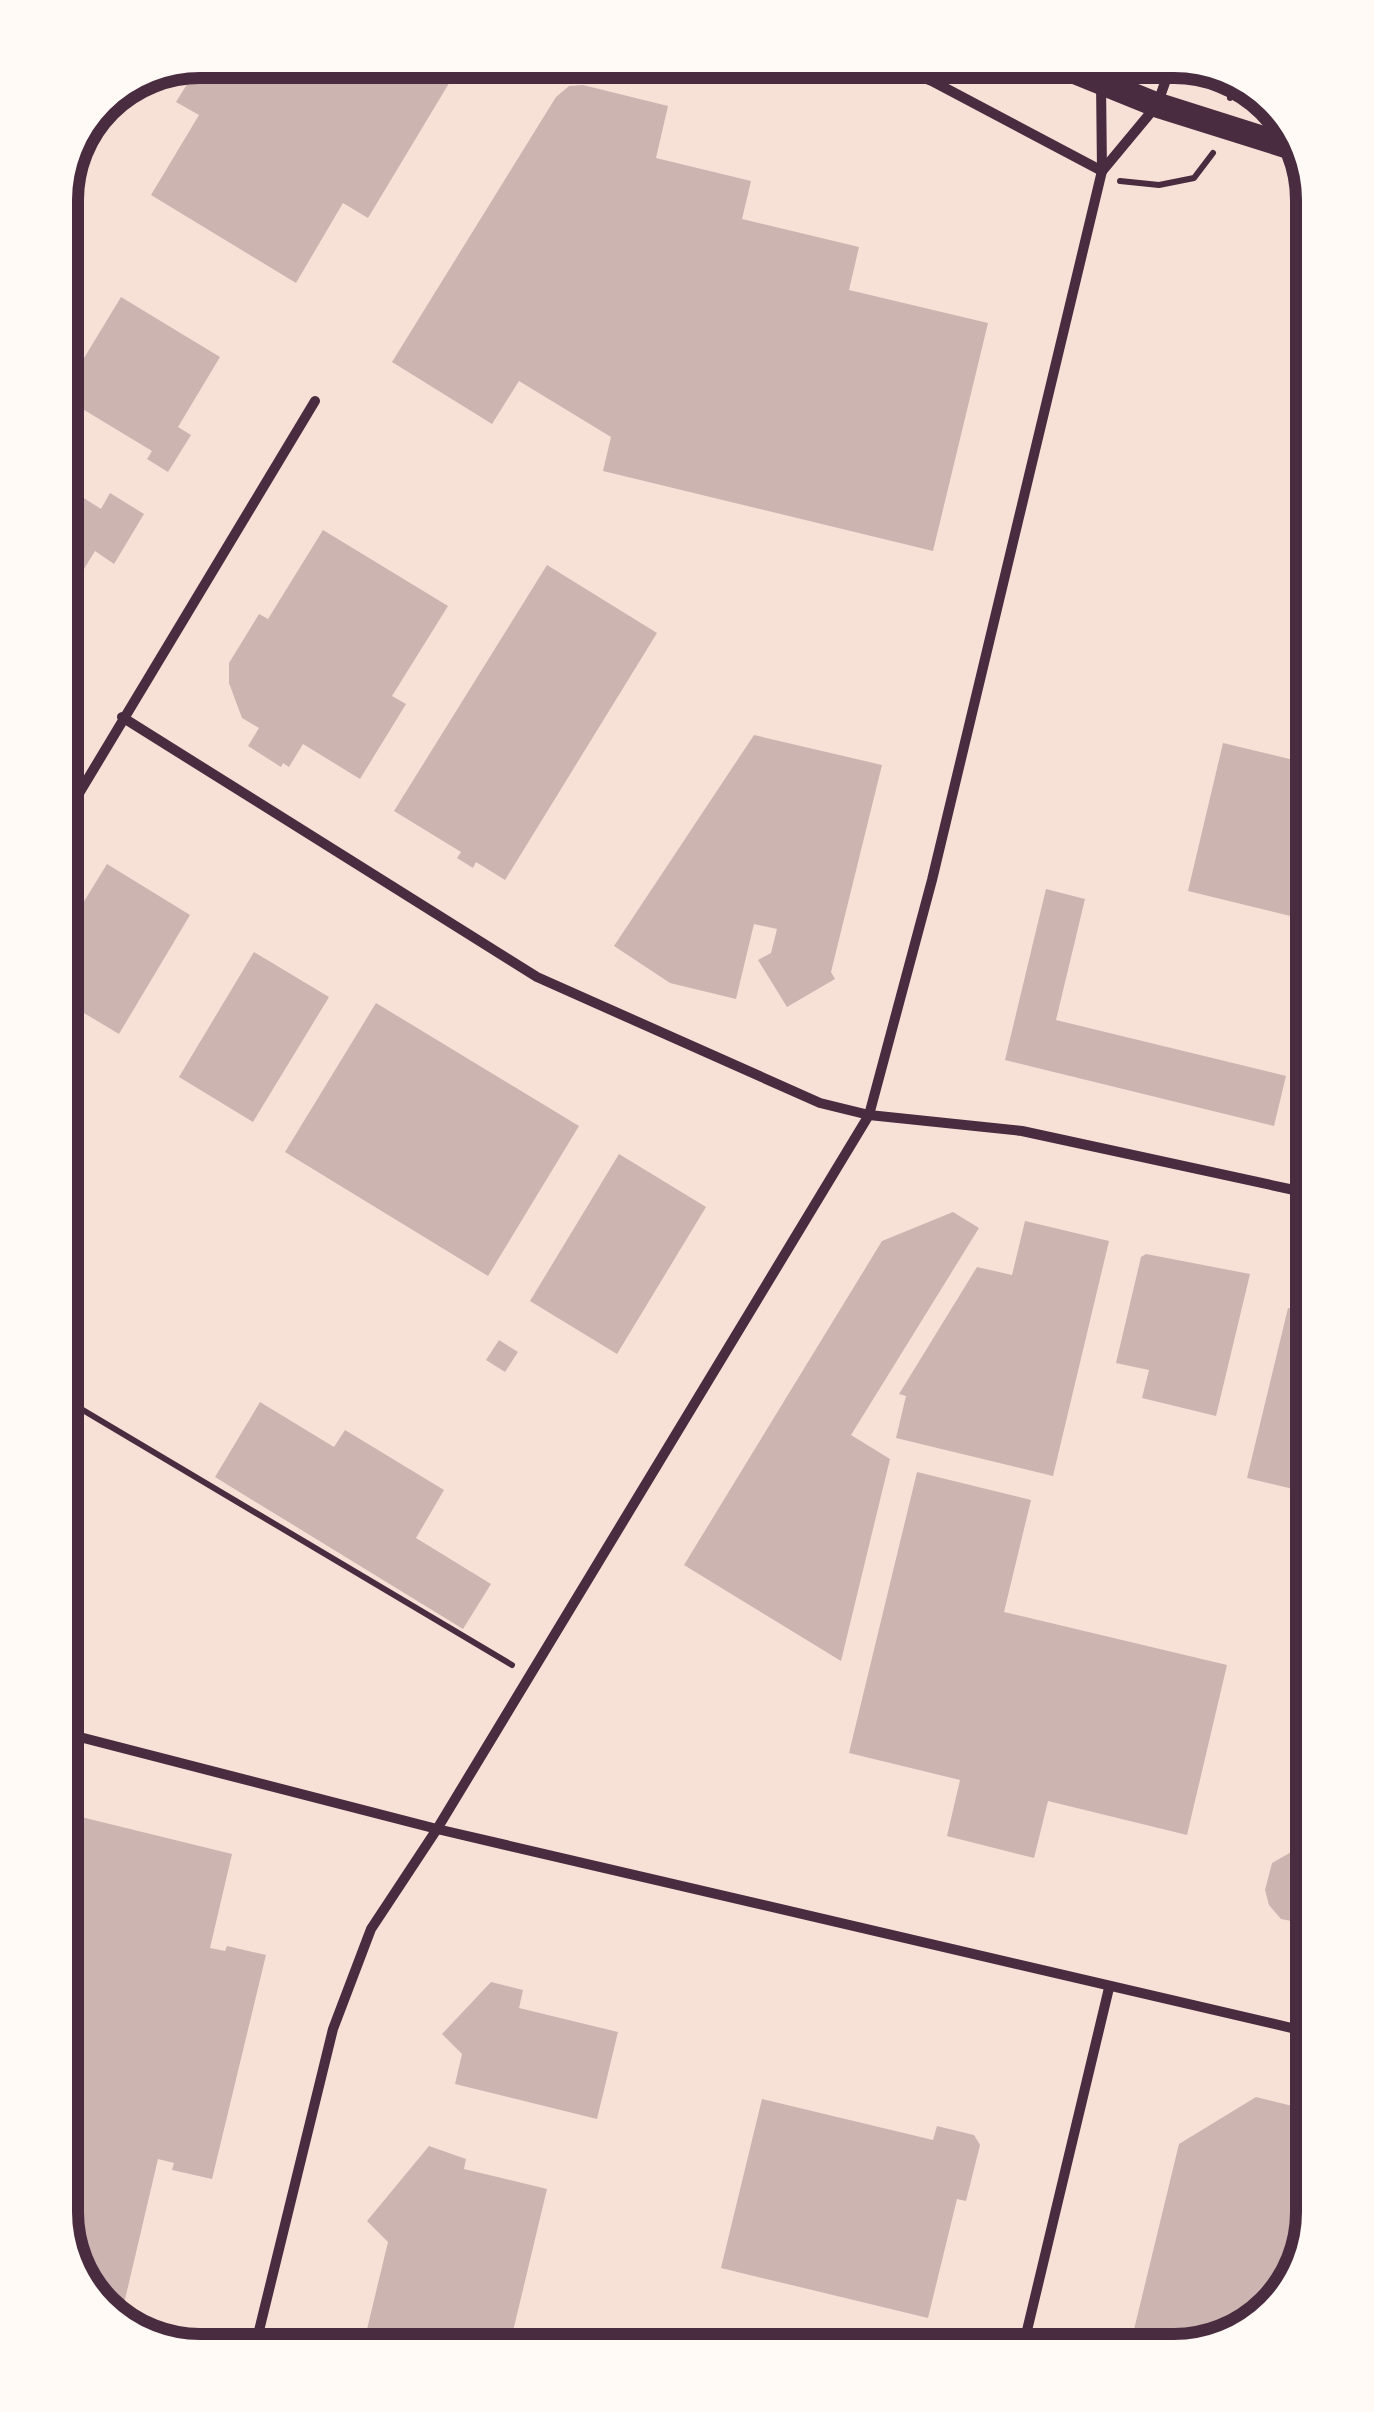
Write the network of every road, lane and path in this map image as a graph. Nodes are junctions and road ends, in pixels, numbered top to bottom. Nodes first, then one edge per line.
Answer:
1 (924, 78) edge
2 (1106, 78) edge
3 (1116, 78) edge
4 (1166, 78) edge
5 (1232, 92) edge
6 (1157, 105) junction
7 (1222, 127) junction
8 (1284, 145) edge
9 (1102, 171) junction
10 (315, 401) dead end
11 (122, 718) junction
12 (78, 796) edge
13 (868, 1115) junction
14 (1296, 1189) edge
15 (77, 1407) edge
16 (530, 1676) junction
17 (77, 1736) edge
18 (437, 1829) junction
19 (1109, 1988) junction
20 (1296, 2029) edge
21 (258, 2334) edge
22 (1026, 2334) edge

1 - 9 street
2 - 9 street
3 - 6 main road
4 - 6 street
5 - 7 path
6 - 7 main road
6 - 9 street
7 - 8 main road
7 - 9 path
9 - 13 street
10 - 11 street
11 - 12 street
11 - 13 street
13 - 14 street
13 - 16 street
15 - 16 path
16 - 18 street
17 - 18 street
18 - 19 street
18 - 21 street
19 - 20 street
19 - 22 street

